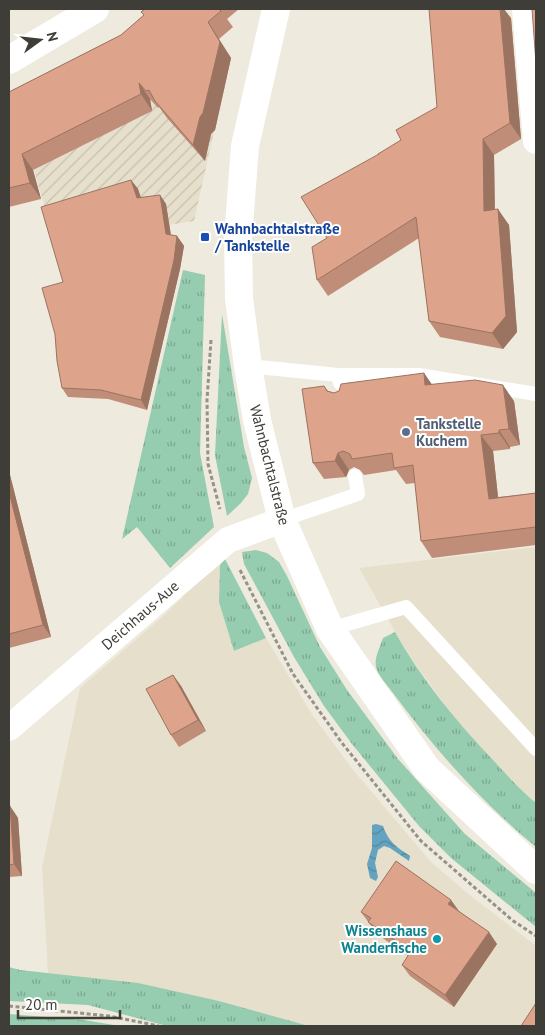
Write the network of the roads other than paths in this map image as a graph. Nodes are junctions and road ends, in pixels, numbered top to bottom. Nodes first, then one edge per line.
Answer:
1 (95, 9) edge
2 (276, 9) edge
3 (525, 9) edge
4 (9, 60) edge
5 (536, 140) edge
6 (248, 366) junction
7 (338, 375) junction
8 (342, 392) edge
9 (536, 394) edge
10 (355, 476) edge
11 (282, 520) junction
12 (330, 629) junction
13 (9, 728) edge
14 (536, 749) edge
15 (536, 870) edge

1 - 4 main road
2 - 6 main road, Wahnbachtalstraße
3 - 5 street
6 - 7 lane
6 - 11 main road, Wahnbachtalstraße
7 - 8 lane
7 - 9 lane
10 - 11 lane
11 - 12 main road, Wahnbachtalstraße
11 - 13 street, Deichhaus-Aue
12 - 14 lane
12 - 15 main road, Wahnbachtalstraße

